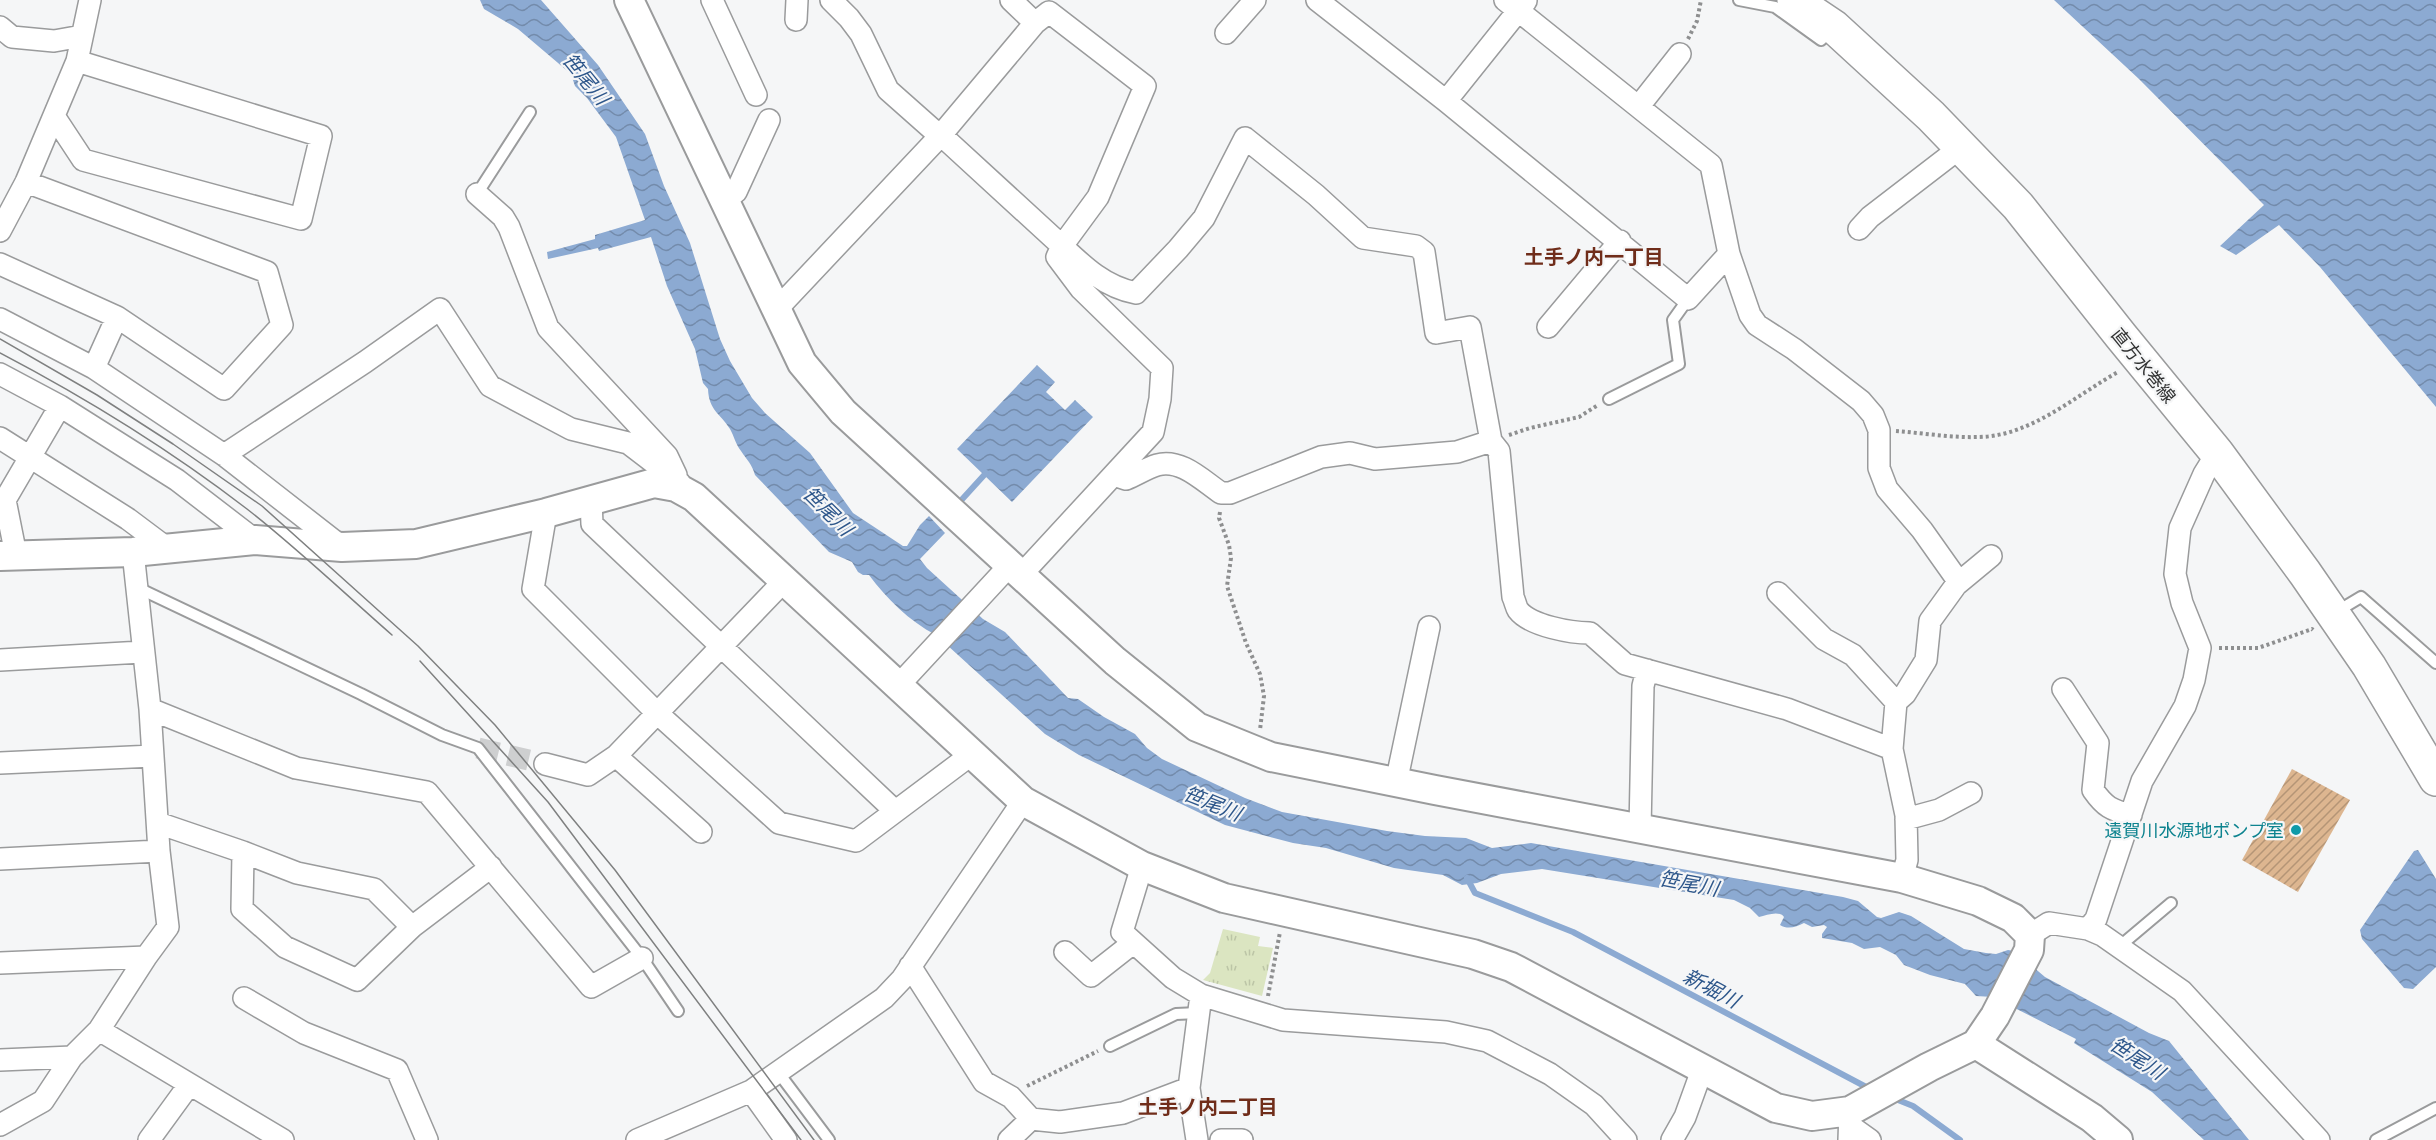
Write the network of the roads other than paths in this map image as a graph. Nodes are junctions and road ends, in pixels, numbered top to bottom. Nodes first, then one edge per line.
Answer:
1 (90, 0) edge
2 (712, 0) edge
3 (831, 0) edge
4 (1011, 0) edge
5 (1255, 0) edge
6 (1317, 0) edge
7 (1739, 0) edge
8 (1794, 0) edge
9 (637, 4) edge
10 (1516, 4) edge
11 (1035, 23) junction
12 (0, 27) edge
13 (1834, 27) junction
14 (1226, 33) dead end
15 (82, 36) junction
16 (1680, 54) road end
17 (77, 61) junction
18 (756, 95) dead end
19 (1446, 101) junction
20 (1639, 106) junction
21 (530, 112) dead end
22 (54, 116) junction
23 (769, 120) dead end
24 (941, 135) junction
25 (1961, 147) junction
26 (26, 182) junction
27 (477, 194) joint
28 (723, 199) junction
29 (1859, 229) dead end
30 (0, 231) edge
31 (1620, 241) junction
32 (1062, 246) junction
33 (1729, 254) junction
34 (0, 264) edge
35 (1688, 299) junction
36 (776, 310) junction
37 (117, 317) junction
38 (0, 319) edge
39 (1548, 327) dead end
40 (94, 368) junction
41 (0, 374) edge
42 (1609, 399) road end
43 (60, 406) junction
44 (0, 438) edge
45 (1491, 441) junction
46 (2217, 453) junction
47 (224, 455) junction
48 (30, 458) junction
49 (1113, 475) junction
50 (686, 490) junction
51 (591, 500) junction
52 (546, 513) junction
53 (255, 540) junction
54 (342, 547) junction
55 (168, 549) junction
56 (133, 552) junction
57 (8, 556) edge
58 (1991, 556) dead end
59 (1009, 574) junction
60 (785, 580) junction
61 (1956, 585) junction
62 (136, 587) junction
63 (1778, 594) dead end
64 (2326, 626) junction
65 (1429, 627) dead end
66 (721, 646) junction
67 (142, 652) junction
68 (0, 660) edge
69 (2436, 663) edge
70 (1647, 670) junction
71 (902, 682) junction
72 (2063, 688) dead end
73 (1896, 702) junction
74 (150, 709) junction
75 (657, 713) junction
76 (1892, 749) junction
77 (972, 754) junction
78 (153, 756) junction
79 (616, 756) junction
80 (0, 763) edge
81 (545, 764) tunnel mouth
82 (2436, 779) edge
83 (1396, 783) junction
84 (1971, 793) dead end
85 (1023, 801) junction
86 (895, 811) junction
87 (2131, 815) junction
88 (1906, 819) junction
89 (158, 823) junction
90 (1640, 829) junction
91 (701, 832) dead end
92 (159, 851) junction
93 (243, 852) junction
94 (0, 859) edge
95 (1142, 866) junction
96 (491, 867) junction
97 (1902, 878) junction
98 (2171, 903) dead end
99 (412, 927) junction
100 (2088, 929) junction
101 (1133, 943) junction
102 (2030, 943) junction
103 (2120, 946) junction
104 (1065, 952) dead end
105 (146, 957) junction
106 (642, 958) junction
107 (0, 963) edge
108 (910, 966) junction
109 (244, 998) dead end
110 (1199, 1004) junction
111 (678, 1011) dead end
112 (99, 1030) junction
113 (1976, 1044) junction
114 (1110, 1046) road end
115 (72, 1057) junction
116 (0, 1060) edge
117 (1702, 1070) junction
118 (778, 1072) junction
119 (189, 1084) junction
120 (1189, 1088) junction
121 (751, 1091) junction
122 (2436, 1108) edge
123 (0, 1125) edge
124 (1849, 1125) edge
125 (1040, 1126) edge
126 (665, 1135) edge
127 (271, 1138) edge
128 (149, 1140) edge
129 (427, 1140) edge
130 (637, 1140) edge
131 (786, 1140) edge
132 (829, 1140) edge
133 (1009, 1140) edge
134 (1197, 1140) edge
135 (1221, 1140) edge
136 (1242, 1140) edge
137 (1626, 1140) edge
138 (1672, 1140) edge
139 (1870, 1140) edge
140 (2118, 1140) edge
141 (2319, 1140) edge
142 (2376, 1140) edge

1 - 15 street
2 - 18 street
3 - 24 street
4 - 11 street
5 - 14 street
6 - 19 street
7 - 13 lane
8 - 13 main road, 直方水巻線
9 - 28 street
10 - 19 street
10 - 20 street
11 - 24 street
11 - 32 street
12 - 15 street
13 - 25 main road, 直方水巻線
15 - 17 street
16 - 20 street
17 - 22 street
17 - 22 street
19 - 31 street
20 - 33 street
21 - 27 lane
22 - 26 street
23 - 28 street
24 - 32 street
24 - 36 street
25 - 29 street
25 - 46 main road, 直方水巻線
26 - 30 street
26 - 37 street
27 - 50 street
28 - 36 street
31 - 35 street
31 - 39 street
32 - 45 street
32 - 49 street
33 - 35 street
33 - 61 street
34 - 37 street
35 - 42 lane
36 - 59 street
37 - 40 street
38 - 40 street
40 - 47 street
41 - 43 street
43 - 48 street
43 - 53 street
44 - 48 street
45 - 49 street
45 - 70 street
46 - 64 main road, 直方水巻線
46 - 87 street
47 - 50 street
47 - 54 street
48 - 55 street
48 - 57 street
49 - 59 street
50 - 51 street
50 - 60 street
51 - 52 street
51 - 66 street
52 - 54 street
52 - 75 street
53 - 54 street
53 - 55 street
55 - 56 street
56 - 57 street
56 - 62 street
58 - 61 street
59 - 71 street
59 - 83 street
60 - 66 street
60 - 71 street
61 - 73 street
62 - 67 street
62 - 106 lane
63 - 73 street
64 - 69 lane
64 - 82 main road, 直方水巻線
65 - 83 street
66 - 75 street
66 - 86 street
67 - 68 street
67 - 74 street
70 - 76 street
70 - 90 street
71 - 77 street
72 - 87 street
73 - 76 street
74 - 78 street
74 - 96 street
75 - 79 street
75 - 86 street
76 - 88 street
77 - 85 street
77 - 86 street
78 - 80 street
78 - 89 street
79 - 81 street
79 - 91 street
83 - 90 street
84 - 88 street
85 - 95 street
85 - 108 street
87 - 100 street
88 - 97 street
89 - 92 street
89 - 93 street
90 - 97 street
92 - 94 street
92 - 105 street
93 - 99 street
93 - 99 street
95 - 101 street
95 - 117 street
96 - 99 street
96 - 106 street
97 - 102 street
98 - 103 lane
100 - 102 street
100 - 103 street
101 - 104 street
101 - 110 street
102 - 113 street
103 - 141 street
105 - 107 street
105 - 112 street
106 - 111 lane
108 - 118 street
108 - 125 street
109 - 129 street
110 - 114 lane
110 - 120 street
110 - 137 street
112 - 115 street
112 - 119 street
113 - 124 street
113 - 140 street
115 - 116 street
115 - 123 street
117 - 124 street
117 - 138 street
118 - 121 street
118 - 132 lane
119 - 127 street
119 - 128 street
120 - 125 street
120 - 134 street
121 - 126 street
121 - 131 street
122 - 142 lane
124 - 139 street
125 - 133 street
126 - 130 street
135 - 136 street

